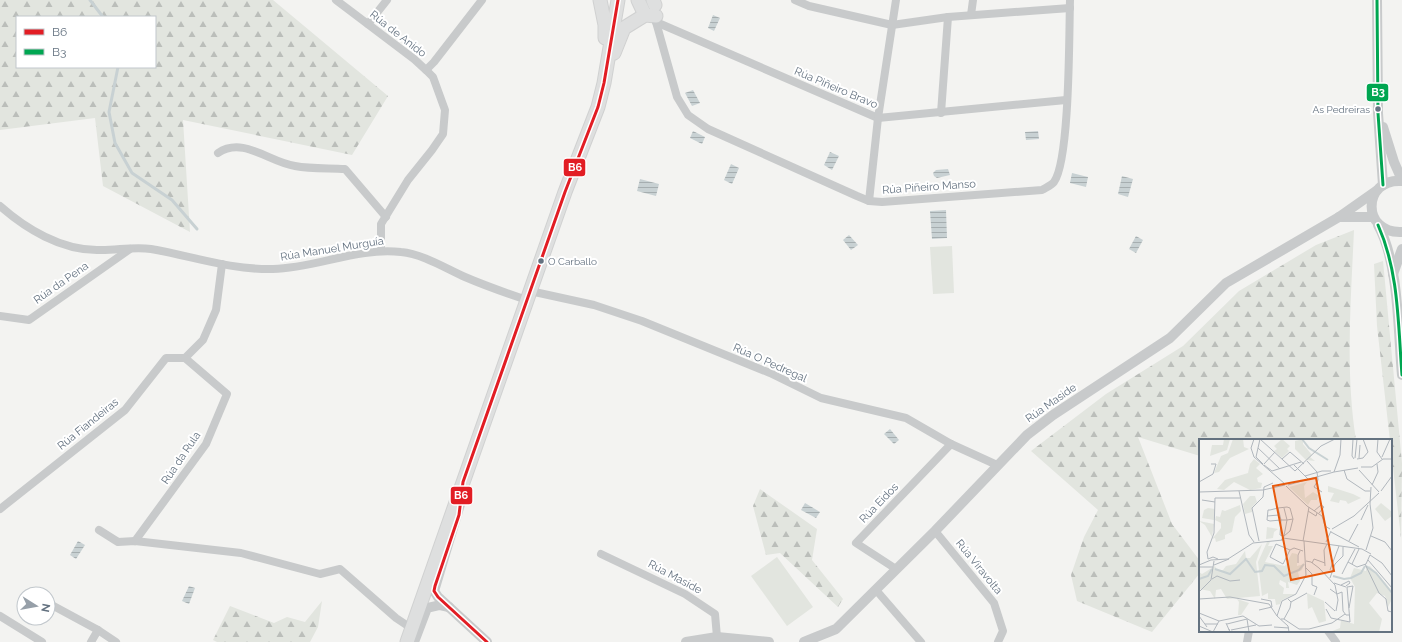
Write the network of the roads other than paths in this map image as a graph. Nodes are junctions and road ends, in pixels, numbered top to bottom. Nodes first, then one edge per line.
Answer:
1 (336, 0) edge
2 (387, 0) edge
3 (482, 0) edge
4 (600, 0) edge
5 (618, 0) edge
6 (638, 0) edge
7 (796, 0) edge
8 (896, 0) edge
9 (973, 0) edge
10 (1377, 0) edge
11 (1070, 4) edge
12 (654, 10) edge
13 (971, 15) junction
14 (948, 17) junction
15 (368, 24) junction
16 (892, 25) junction
17 (426, 70) junction
18 (604, 83) junction
19 (1066, 100) junction
20 (941, 113) junction
21 (1378, 113) junction
22 (878, 118) junction
23 (218, 153) dead end
24 (1402, 180) edge
25 (1379, 188) junction
26 (565, 192) junction
27 (869, 201) junction
28 (0, 206) edge
29 (386, 217) junction
30 (1339, 217) junction
31 (1376, 221) junction
32 (1402, 232) edge
33 (130, 249) junction
34 (1402, 249) edge
35 (381, 250) junction
36 (222, 264) junction
37 (1394, 274) junction
38 (529, 296) junction
39 (0, 316) edge
40 (185, 358) junction
41 (1402, 375) edge
42 (951, 444) junction
43 (997, 465) junction
44 (463, 482) junction
45 (0, 509) edge
46 (99, 530) dead end
47 (935, 531) junction
48 (135, 541) junction
49 (601, 554) dead end
50 (896, 569) junction
51 (876, 590) junction
52 (56, 607) edge
53 (449, 607) junction
54 (0, 616) edge
55 (412, 628) junction
56 (98, 630) junction
57 (1249, 632) edge
58 (1329, 632) edge
59 (717, 637) junction
60 (42, 642) edge
61 (91, 642) edge
62 (116, 642) edge
63 (407, 642) edge
64 (414, 642) edge
65 (488, 642) edge
66 (686, 642) edge
67 (769, 642) edge
68 (804, 642) edge
69 (920, 642) edge
70 (998, 642) edge
71 (1247, 642) edge
72 (1336, 642) edge

1 - 15 street, Rúa de Anido
2 - 15 street
3 - 17 street, Rúa de Anido
4 - 26 highway
5 - 18 highway
6 - 12 highway
7 - 16 street
8 - 16 street
9 - 13 street
10 - 21 street
11 - 13 street
11 - 19 street, Rúa Piñeiro Manso
12 - 18 highway
12 - 22 street, Rúa Piñeiro Bravo
12 - 27 street, Rúa Piñeiro Manso
13 - 14 street
14 - 16 street
14 - 20 street
15 - 17 street, Rúa de Anido
16 - 22 street
17 - 29 street, Rúa de Anido
18 - 26 highway
19 - 20 street, Rúa Piñeiro Bravo
19 - 27 street, Rúa Piñeiro Manso
20 - 22 street, Rúa Piñeiro Bravo
21 - 24 street
21 - 25 street
22 - 27 street
23 - 29 street
24 - 25 street
25 - 30 street, Rúa Maside
25 - 31 street
26 - 38 highway
28 - 33 street, Rúa Manuel Murguía
29 - 35 street, Rúa de Anido
30 - 31 street
30 - 43 street, Rúa Maside
31 - 32 street
31 - 37 street
33 - 36 street, Rúa Manuel Murguía
33 - 39 street, Rúa da Pena
34 - 37 street
35 - 36 street, Rúa Manuel Murguía
35 - 38 street, Rúa Manuel Murguía
36 - 40 street
37 - 41 street
38 - 42 street, Rúa O Pedregal
38 - 44 highway
40 - 45 street, Rúa Fiandeiras
40 - 48 street, Rúa da Rula
42 - 43 street, Rúa O Pedregal
42 - 50 street, Rúa Eidos
43 - 47 street, Rúa Maside
44 - 53 street
44 - 55 highway
46 - 48 street
47 - 50 street, Rúa Maside
47 - 70 street, Rúa Viravolta
48 - 55 street
49 - 59 street, Rúa Maside
50 - 51 street, Rúa Maside
51 - 68 street, Rúa Maside
51 - 69 street
52 - 56 street
53 - 64 street
53 - 65 street
54 - 60 street
55 - 63 highway
56 - 61 street
56 - 62 street
57 - 71 street
58 - 72 street
59 - 66 street
59 - 67 street

